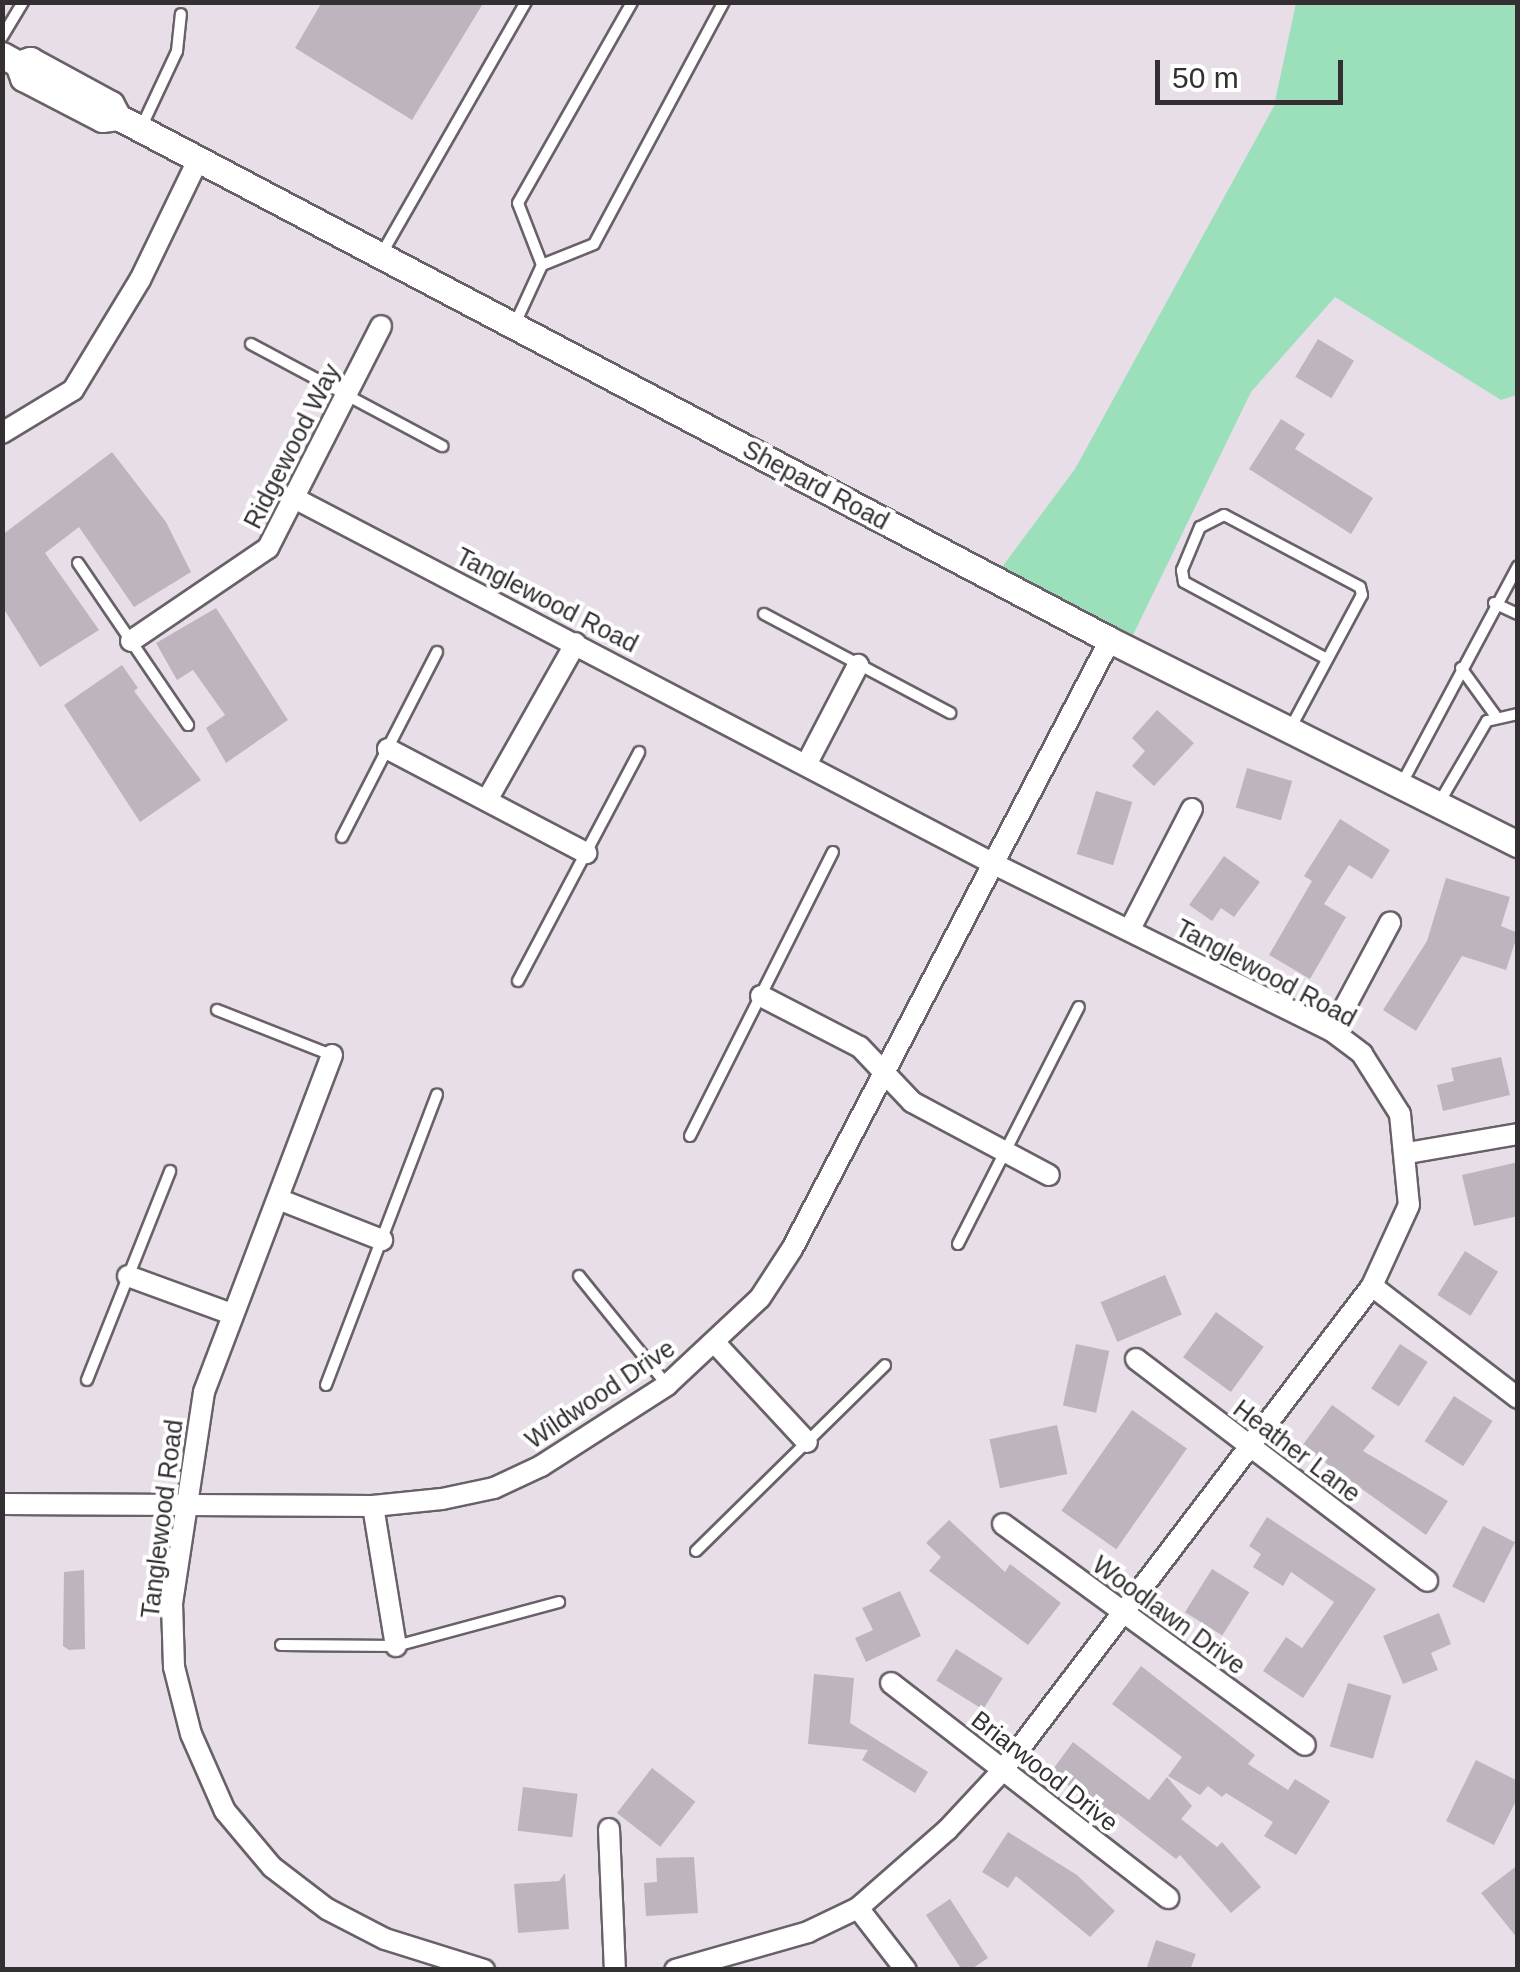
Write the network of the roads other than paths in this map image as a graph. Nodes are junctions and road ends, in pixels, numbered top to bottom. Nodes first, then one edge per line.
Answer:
1 (23, 2) edge
2 (526, 2) edge
3 (632, 2) edge
4 (724, 2) edge
5 (181, 14) dead end
6 (2, 37) edge
7 (10, 59) edge
8 (129, 123) junction
9 (198, 160) junction
10 (380, 256) junction
11 (542, 265) junction
12 (381, 326) dead end
13 (514, 326) junction
14 (251, 344) dead end
15 (346, 395) junction
16 (2, 434) edge
17 (442, 446) dead end
18 (296, 499) junction
19 (78, 563) dead end
20 (1518, 566) edge
21 (1494, 603) junction
22 (764, 614) dead end
23 (1518, 614) edge
24 (1110, 640) junction
25 (131, 642) junction
26 (576, 643) junction
27 (438, 652) dead end
28 (1325, 658) junction
29 (858, 665) junction
30 (1461, 668) junction
31 (950, 713) dead end
32 (1518, 714) edge
33 (1495, 715) junction
34 (188, 726) dead end
35 (1290, 730) junction
36 (388, 748) junction
37 (638, 752) dead end
38 (806, 764) junction
39 (1401, 786) junction
40 (487, 800) junction
41 (1438, 804) junction
42 (1192, 809) dead end
43 (342, 838) dead end
44 (1518, 844) edge
45 (833, 852) dead end
46 (586, 853) junction
47 (994, 864) junction
48 (1390, 924) dead end
49 (1130, 930) junction
50 (518, 981) dead end
51 (760, 996) junction
52 (1079, 1008) dead end
53 (217, 1010) dead end
54 (1332, 1032) junction
55 (332, 1056) joint
56 (886, 1075) junction
57 (437, 1094) dead end
58 (1518, 1134) edge
59 (690, 1136) dead end
60 (1005, 1152) junction
61 (1408, 1153) junction
62 (170, 1170) dead end
63 (1050, 1175) dead end
64 (278, 1199) junction
65 (382, 1240) junction
66 (958, 1244) dead end
67 (128, 1276) junction
68 (579, 1276) dead end
69 (1372, 1286) junction
70 (232, 1314) junction
71 (715, 1343) junction
72 (1136, 1360) dead end
73 (885, 1365) dead end
74 (87, 1380) dead end
75 (667, 1385) junction
76 (326, 1386) dead end
77 (1518, 1398) edge
78 (806, 1442) junction
79 (1252, 1448) junction
80 (2, 1504) edge
81 (186, 1506) junction
82 (373, 1506) junction
83 (1003, 1524) dead end
84 (696, 1551) dead end
85 (1427, 1581) dead end
86 (558, 1602) dead end
87 (1125, 1614) junction
88 (281, 1645) dead end
89 (396, 1646) junction
90 (891, 1683) dead end
91 (1306, 1746) dead end
92 (1003, 1770) junction
93 (609, 1828) dead end
94 (1168, 1898) dead end
95 (858, 1908) junction
96 (474, 1969) edge
97 (615, 1970) edge
98 (675, 1970) edge
99 (906, 1970) edge

1 - 6 lane
2 - 10 lane
3 - 11 lane
4 - 11 lane
5 - 8 lane
7 - 8 street, Shepard Road
8 - 9 street, Shepard Road
9 - 10 street, Shepard Road
9 - 16 street
10 - 13 street, Shepard Road
11 - 13 lane
12 - 15 street, Ridgewood Way
13 - 24 street, Shepard Road
14 - 15 lane
15 - 17 lane
15 - 18 street, Ridgewood Way
18 - 25 street, Ridgewood Way
18 - 26 street, Tanglewood Road
19 - 25 lane
20 - 21 lane
21 - 23 lane
21 - 30 lane
22 - 29 lane
24 - 35 street, Shepard Road
24 - 47 street, Wildwood Drive
25 - 34 lane
26 - 38 street, Tanglewood Road
26 - 40 street
27 - 36 lane
28 - 28 lane
28 - 35 lane
29 - 31 lane
29 - 38 street
30 - 33 lane
30 - 39 lane
32 - 33 lane
33 - 41 lane
35 - 39 street, Shepard Road
36 - 40 street
36 - 43 lane
37 - 46 lane
38 - 47 street, Tanglewood Road
39 - 41 street, Shepard Road
40 - 46 street
41 - 44 street, Shepard Road
42 - 49 street
45 - 51 lane
46 - 50 lane
47 - 49 street, Tanglewood Road
47 - 56 street, Wildwood Drive
48 - 54 street
49 - 54 street, Tanglewood Road
51 - 56 street
51 - 59 lane
52 - 60 lane
53 - 55 lane
54 - 61 street, Tanglewood Road
55 - 64 street, Tanglewood Road
56 - 60 street
56 - 71 street, Wildwood Drive
57 - 65 lane
58 - 61 street
60 - 63 street
60 - 66 lane
61 - 69 street, Tanglewood Road
62 - 67 lane
64 - 65 street
64 - 70 street, Tanglewood Road
65 - 76 lane
67 - 70 street
67 - 74 lane
68 - 75 lane
69 - 77 street
69 - 79 street, Tanglewood Road
70 - 81 street, Tanglewood Road
71 - 75 street, Wildwood Drive
71 - 78 street
72 - 79 street, Heather Lane
73 - 78 lane
75 - 82 street, Wildwood Drive
78 - 84 lane
79 - 85 street, Heather Lane
79 - 87 street, Tanglewood Road
80 - 81 street, Wildwood Drive
81 - 82 street, Wildwood Drive
81 - 96 street, Tanglewood Road
82 - 89 street
83 - 87 street, Woodlawn Drive
86 - 89 lane
87 - 91 street, Woodlawn Drive
87 - 92 street, Tanglewood Road
88 - 89 lane
90 - 92 street, Briarwood Drive
92 - 94 street, Briarwood Drive
92 - 95 street, Tanglewood Road
93 - 97 street
95 - 98 street, Tanglewood Road
95 - 99 street

